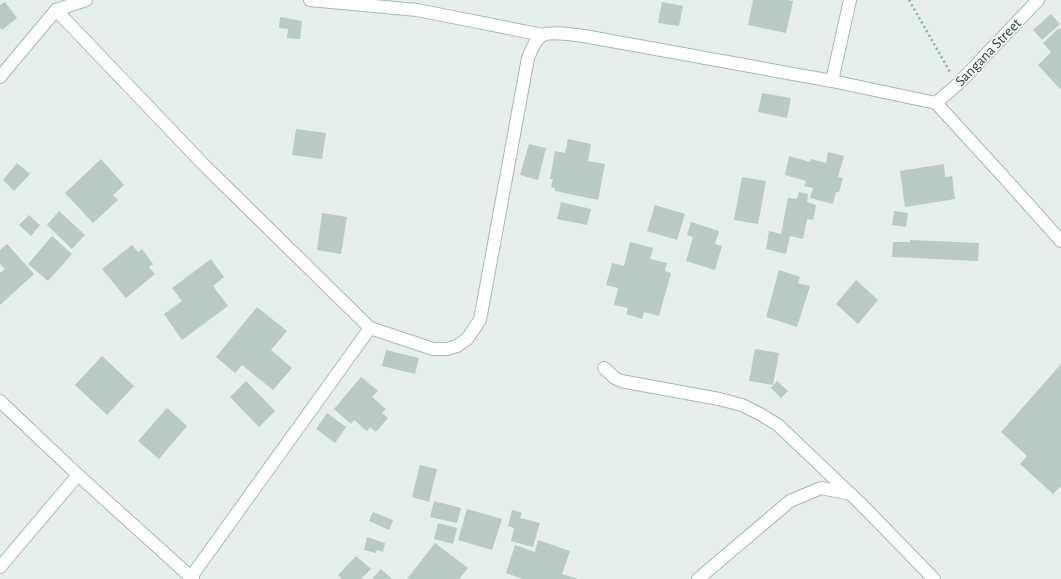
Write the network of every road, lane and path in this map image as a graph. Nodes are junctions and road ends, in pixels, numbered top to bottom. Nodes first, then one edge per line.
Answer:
1 (86, 0) edge
2 (310, 0) edge
3 (850, 0) edge
4 (909, 0) edge
5 (1038, 0) edge
6 (56, 10) junction
7 (543, 35) junction
8 (0, 77) edge
9 (832, 81) junction
10 (958, 84) junction
11 (936, 103) junction
12 (1061, 241) edge
13 (370, 328) junction
14 (604, 368) dead end
15 (0, 401) edge
16 (78, 475) junction
17 (852, 494) junction
18 (0, 567) edge
19 (192, 578) edge
20 (698, 579) edge
21 (934, 579) edge

1 - 6 street
2 - 7 street
3 - 9 street
4 - 10 path
5 - 10 street, Sangana Street
6 - 8 street
6 - 13 street
7 - 9 street
7 - 13 street
9 - 11 street
10 - 11 street, Sangana Street
11 - 12 street
13 - 19 street
14 - 17 street
15 - 16 street
16 - 18 street
16 - 19 street
17 - 20 street
17 - 21 street

